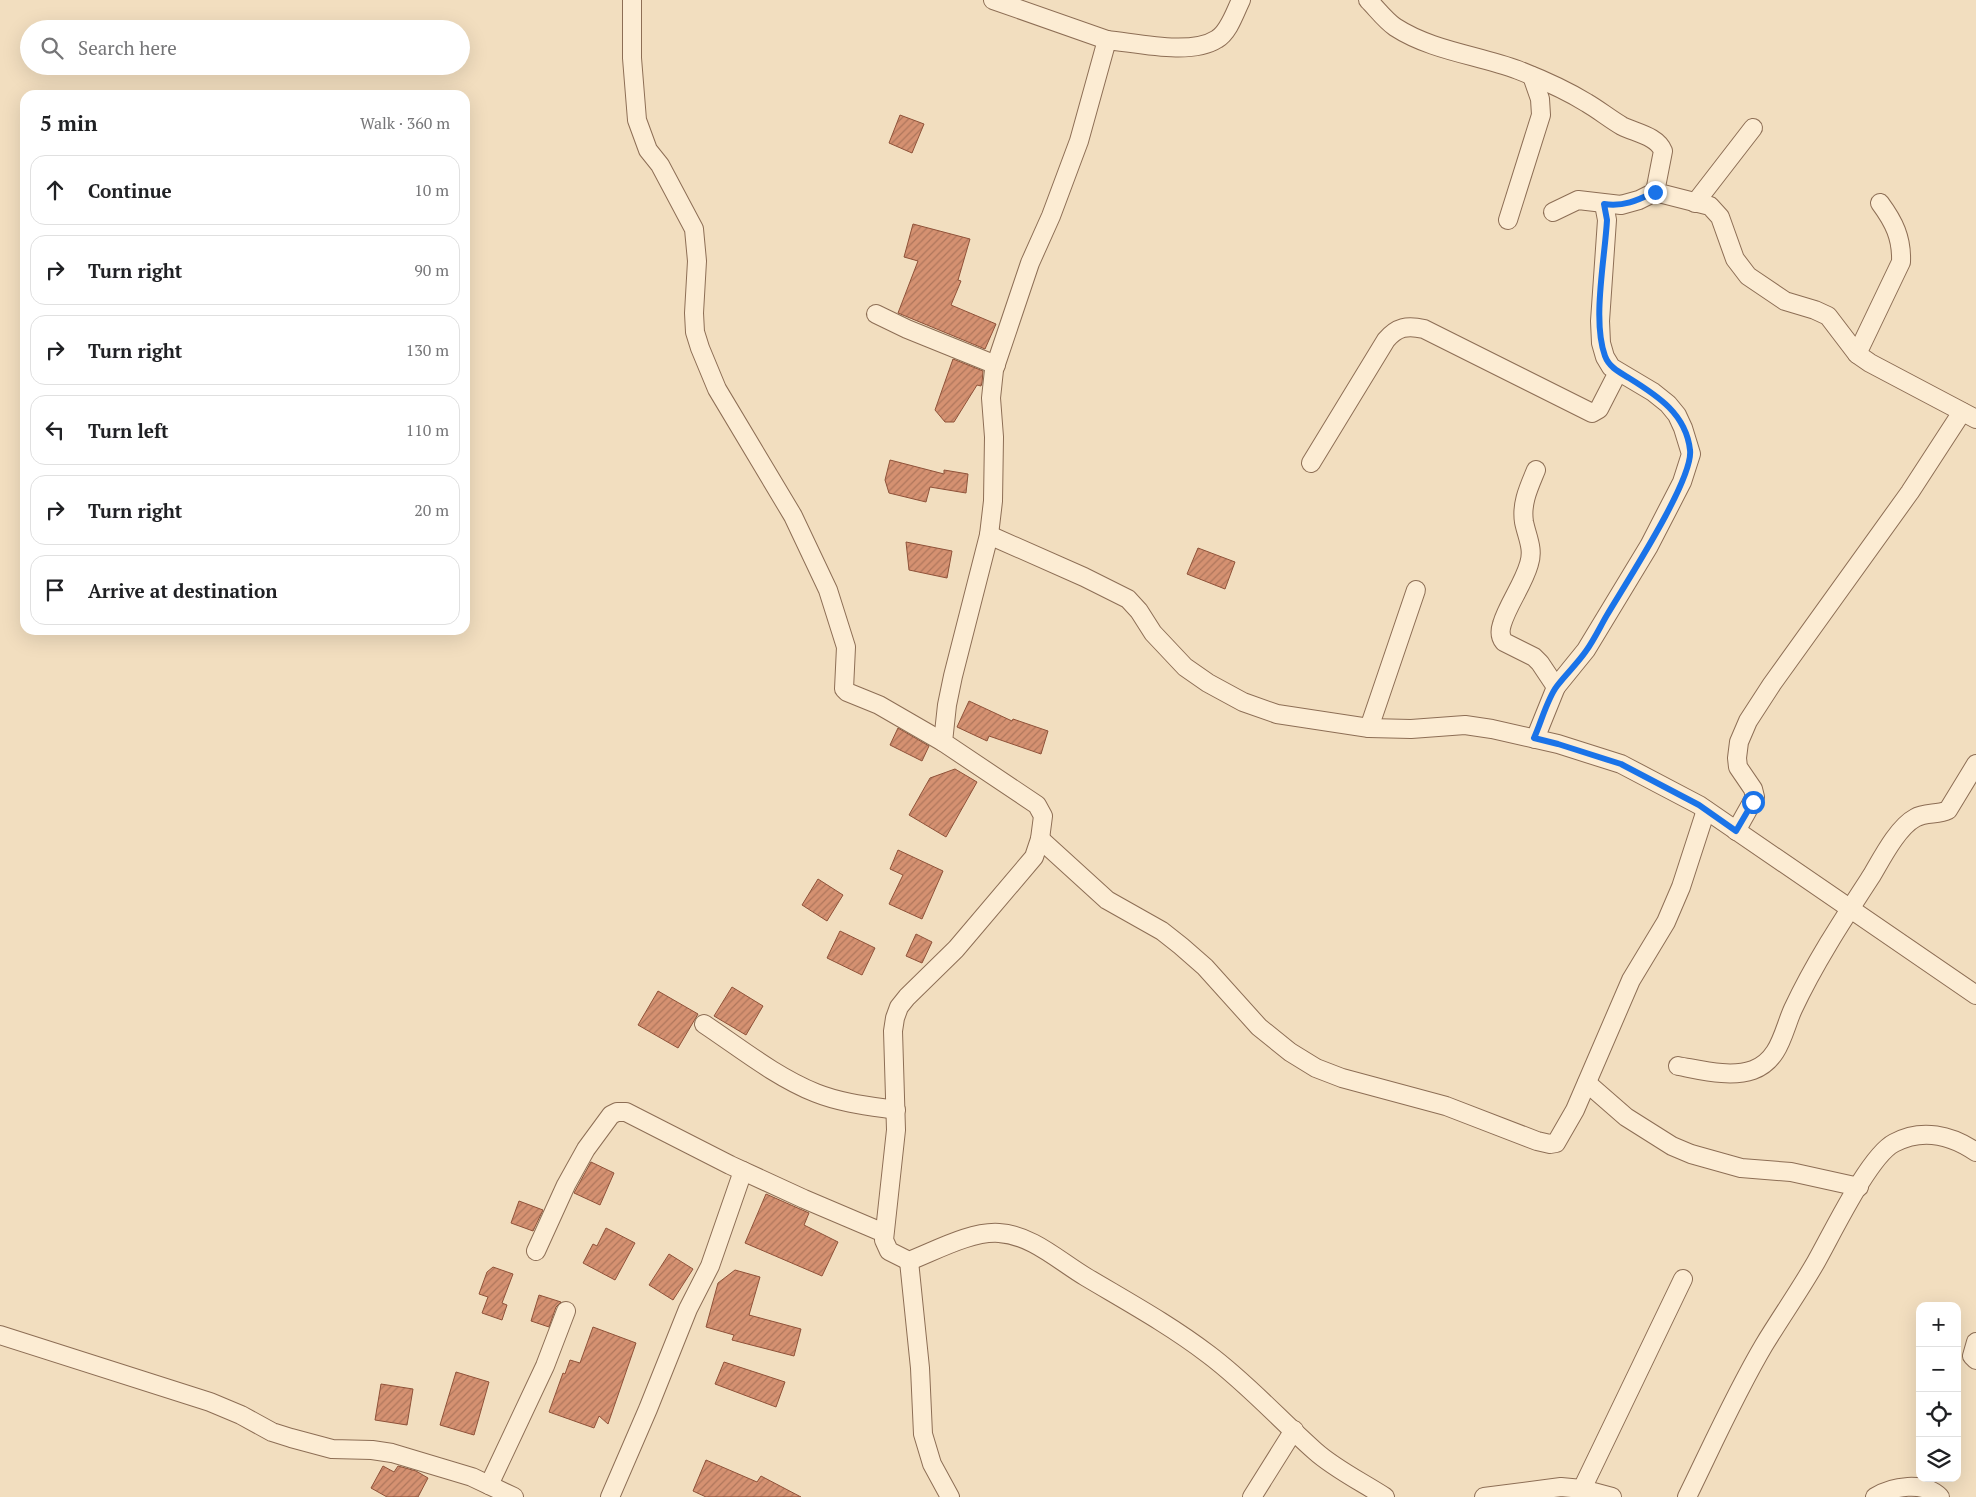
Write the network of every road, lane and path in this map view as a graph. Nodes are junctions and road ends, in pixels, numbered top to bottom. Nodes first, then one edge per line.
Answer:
1 (632, 0) edge
2 (993, 0) edge
3 (1241, 0) edge
4 (1368, 0) edge
5 (1107, 40) junction
6 (1532, 76) junction
7 (1753, 128) dead end
8 (1655, 192) junction
9 (1695, 203) junction
10 (1880, 203) dead end
11 (1604, 204) junction
12 (1553, 212) dead end
13 (1508, 220) dead end
14 (876, 314) dead end
15 (1857, 354) junction
16 (996, 365) junction
17 (1618, 372) junction
18 (1969, 415) edge
19 (1310, 463) dead end
20 (1536, 470) dead end
21 (990, 535) junction
22 (1416, 590) dead end
23 (1556, 687) junction
24 (1369, 728) junction
25 (1534, 738) junction
26 (943, 742) junction
27 (1976, 764) edge
28 (1706, 810) junction
29 (1736, 831) junction
30 (1040, 839) junction
31 (1850, 909) junction
32 (1976, 995) edge
33 (704, 1024) dead end
34 (1678, 1066) dead end
35 (1587, 1083) junction
36 (896, 1110) junction
37 (1976, 1152) edge
38 (743, 1171) junction
39 (1858, 1187) junction
40 (884, 1233) junction
41 (536, 1251) dead end
42 (909, 1261) junction
43 (1683, 1279) dead end
44 (566, 1311) dead end
45 (0, 1335) edge
46 (1976, 1342) edge
47 (1976, 1360) edge
48 (1294, 1430) junction
49 (489, 1485) junction
50 (1582, 1488) junction
51 (514, 1497) edge
52 (610, 1497) edge
53 (950, 1497) edge
54 (1252, 1497) edge
55 (1385, 1497) edge
56 (1484, 1497) edge
57 (1612, 1497) edge
58 (1687, 1497) edge
59 (1875, 1497) edge
60 (1940, 1497) edge

1 - 26 street
2 - 5 street
3 - 5 street
4 - 6 street
5 - 16 street
6 - 8 street
6 - 13 street
7 - 9 street
8 - 9 street
8 - 11 street
9 - 15 street
10 - 15 street
11 - 12 street
11 - 17 street
14 - 16 street
15 - 18 street
16 - 21 street
17 - 19 street
17 - 23 street
18 - 29 street
20 - 23 street
21 - 24 street
21 - 26 street
22 - 24 street
23 - 25 street
24 - 25 street
25 - 28 street
26 - 30 street
27 - 31 street
28 - 29 street
28 - 35 street
29 - 31 street
30 - 35 street
30 - 36 street
31 - 32 street
31 - 34 street
33 - 36 street
35 - 39 street
36 - 40 street
37 - 39 street
38 - 40 street
38 - 41 street
38 - 52 street
39 - 58 street
40 - 42 street
42 - 48 street
42 - 53 street
43 - 50 street
44 - 49 street
45 - 49 street
46 - 47 street
48 - 54 street
48 - 55 street
49 - 51 street
50 - 56 street
50 - 57 street
59 - 60 street

